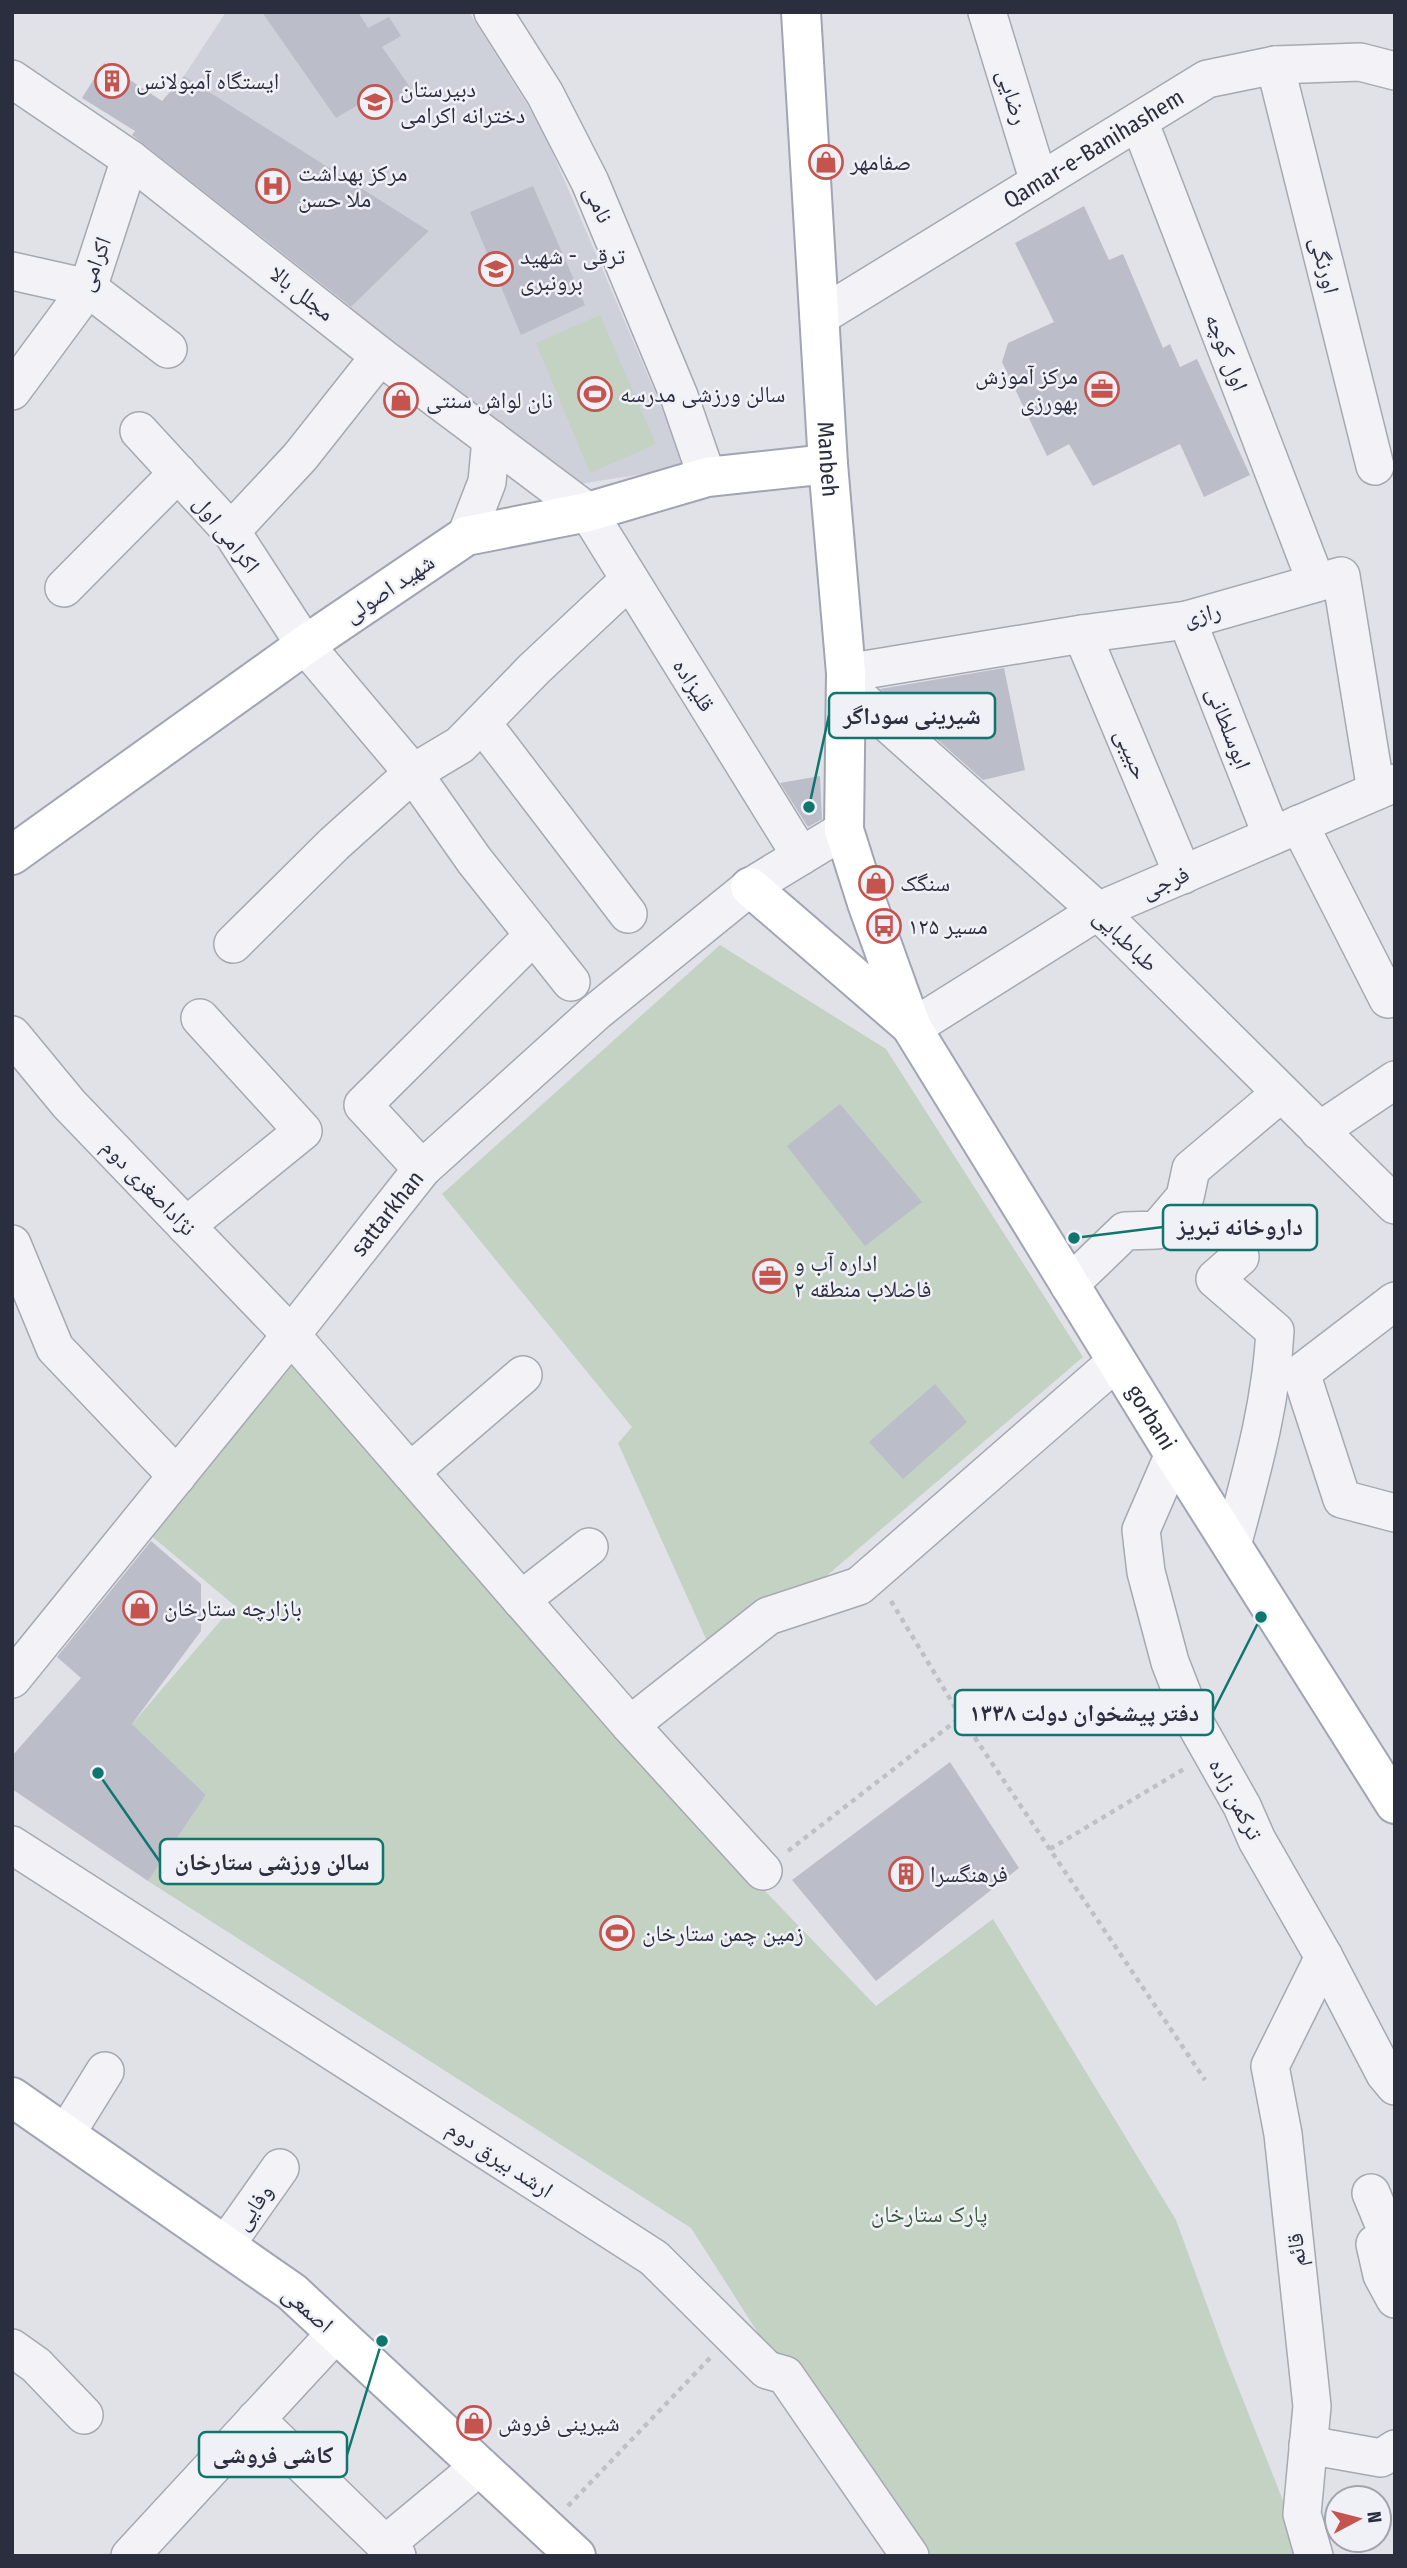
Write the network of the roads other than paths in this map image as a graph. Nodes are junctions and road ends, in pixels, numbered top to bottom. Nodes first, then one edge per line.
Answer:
1 (801, 12) edge
2 (987, 12) edge
3 (503, 15) edge
4 (1275, 65) junction
5 (1395, 71) edge
6 (12, 79) edge
7 (1139, 121) junction
8 (130, 159) junction
9 (1039, 182) junction
10 (12, 271) edge
11 (88, 288) junction
12 (819, 317) junction
13 (168, 349) dead end
14 (380, 356) junction
15 (12, 391) edge
16 (139, 431) dead end
17 (491, 439) junction
18 (828, 464) junction
19 (1375, 466) dead end
20 (178, 473) junction
21 (707, 477) junction
22 (588, 512) junction
23 (231, 531) junction
24 (466, 536) junction
25 (629, 580) junction
26 (1316, 582) junction
27 (64, 588) dead end
28 (1187, 620) junction
29 (1082, 634) junction
30 (305, 645) junction
31 (846, 680) junction
32 (482, 723) junction
33 (413, 773) junction
34 (1385, 787) edge
35 (844, 830) junction
36 (1285, 830) junction
37 (12, 855) edge
38 (801, 856) junction
39 (1182, 875) junction
40 (750, 887) junction
41 (1098, 912) junction
42 (628, 915) dead end
43 (534, 936) junction
44 (233, 944) dead end
45 (571, 982) dead end
46 (1388, 999) dead end
47 (200, 1018) dead end
48 (912, 1028) junction
49 (12, 1035) edge
50 (1395, 1080) edge
51 (1282, 1093) junction
52 (1319, 1131) junction
53 (422, 1169) junction
54 (1395, 1205) edge
55 (187, 1226) junction
56 (12, 1244) edge
57 (1240, 1257) dead end
58 (1069, 1285) junction
59 (1395, 1301) edge
60 (291, 1335) junction
61 (1117, 1361) junction
62 (523, 1375) dead end
63 (1287, 1375) junction
64 (1174, 1454) junction
65 (410, 1472) junction
66 (177, 1476) junction
67 (1395, 1513) edge
68 (1232, 1546) junction
69 (589, 1547) dead end
70 (521, 1600) junction
71 (15, 1670) edge
72 (630, 1725) junction
73 (1395, 1804) edge
74 (12, 1845) edge
75 (763, 1871) road end
76 (1324, 1957) junction
77 (106, 2071) dead end
78 (1395, 2086) edge
79 (12, 2096) edge
80 (66, 2134) junction
81 (280, 2168) dead end
82 (1371, 2193) dead end
83 (225, 2246) junction
84 (1395, 2299) edge
85 (336, 2333) junction
86 (12, 2347) edge
87 (84, 2415) dead end
88 (256, 2419) junction
89 (1308, 2445) junction
90 (1395, 2449) edge
91 (480, 2466) junction
92 (392, 2550) edge
93 (130, 2556) edge
94 (576, 2556) edge
95 (910, 2556) edge
96 (1314, 2556) edge

1 - 12 main road, Manbeh
2 - 9 street, رضایی
3 - 21 street, نامی
4 - 5 street, Qamar-e-Banihashem
4 - 7 street, Qamar-e-Banihashem
4 - 19 street, اورنگی
6 - 8 street, مجلل بالا
7 - 9 street, Qamar-e-Banihashem
7 - 26 street, اول کوچه
8 - 11 street, اکرامی
8 - 14 street, مجلل بالا
9 - 12 street, Qamar-e-Banihashem
10 - 11 street
11 - 13 street
11 - 15 street, اکرامی
12 - 18 main road, Manbeh
14 - 17 street, مجلل بالا
14 - 23 street
16 - 20 street, اکرامی اول
17 - 22 street, مجلل بالا
17 - 24 street
18 - 21 main road, شهید اصولی
18 - 31 main road, Manbeh
20 - 23 street, اکرامی اول
20 - 27 street
21 - 22 main road, شهید اصولی
22 - 24 main road, شهید اصولی
22 - 25 street, قلیزاده
23 - 30 street, اکرامی اول
24 - 30 main road, شهید اصولی
25 - 32 street
25 - 38 street, قلیزاده
26 - 28 street, رازی
26 - 34 street, رازی
28 - 29 street, رازی
28 - 36 street, ابوسلطانی
29 - 31 street, رازی
29 - 39 street, حبیبی
30 - 33 street, اکرامی اول
30 - 37 main road, شهید اصولی
31 - 35 main road, Manbeh
31 - 41 street, طباطبایی
32 - 33 street
32 - 42 street
33 - 43 street, اکرامی اول
33 - 44 street
34 - 36 street, فرجی
35 - 38 street, sattarkhan
35 - 48 main road, Manbeh
36 - 39 street, فرجی
36 - 46 street, ابوسلطانی
38 - 40 street, sattarkhan
39 - 41 street, فرجی
40 - 48 main road
40 - 53 street, sattarkhan
41 - 48 street, فرجی
41 - 51 street, طباطبایی
43 - 45 street, اکرامی اول
43 - 53 street
47 - 55 street
48 - 58 main road, gorbani
49 - 55 street, نژاداصغری دوم
50 - 52 street
51 - 52 street, طباطبایی
51 - 58 street
52 - 54 street, طباطبایی
53 - 60 street, sattarkhan
55 - 60 street, نژاداصغری دوم
56 - 66 street
57 - 63 street
58 - 61 main road, gorbani
59 - 63 street
60 - 65 street, نژاداصغری دوم
60 - 66 street, sattarkhan
61 - 64 main road, gorbani
61 - 72 street
62 - 65 street
63 - 67 street
63 - 68 street
64 - 68 main road, gorbani
64 - 76 street, ترکمن زاده
65 - 70 street, نژاداصغری دوم
66 - 71 street, sattarkhan
68 - 73 main road, gorbani
69 - 70 street
70 - 72 street, نژاداصغری دوم
72 - 75 street, نژاداصغری دوم
74 - 95 street, ارشد بیرق دوم
76 - 78 street, ترکمن زاده
76 - 89 street, قائم
77 - 80 street
79 - 80 main road, اصمعی
80 - 83 main road, اصمعی
81 - 83 street, وفایی
82 - 84 street
83 - 85 main road, اصمعی
85 - 88 street
85 - 91 main road, اصمعی
86 - 87 street
88 - 92 street
88 - 93 street
89 - 90 street
89 - 96 street, قائم
91 - 92 street
91 - 94 main road, اصمعی

